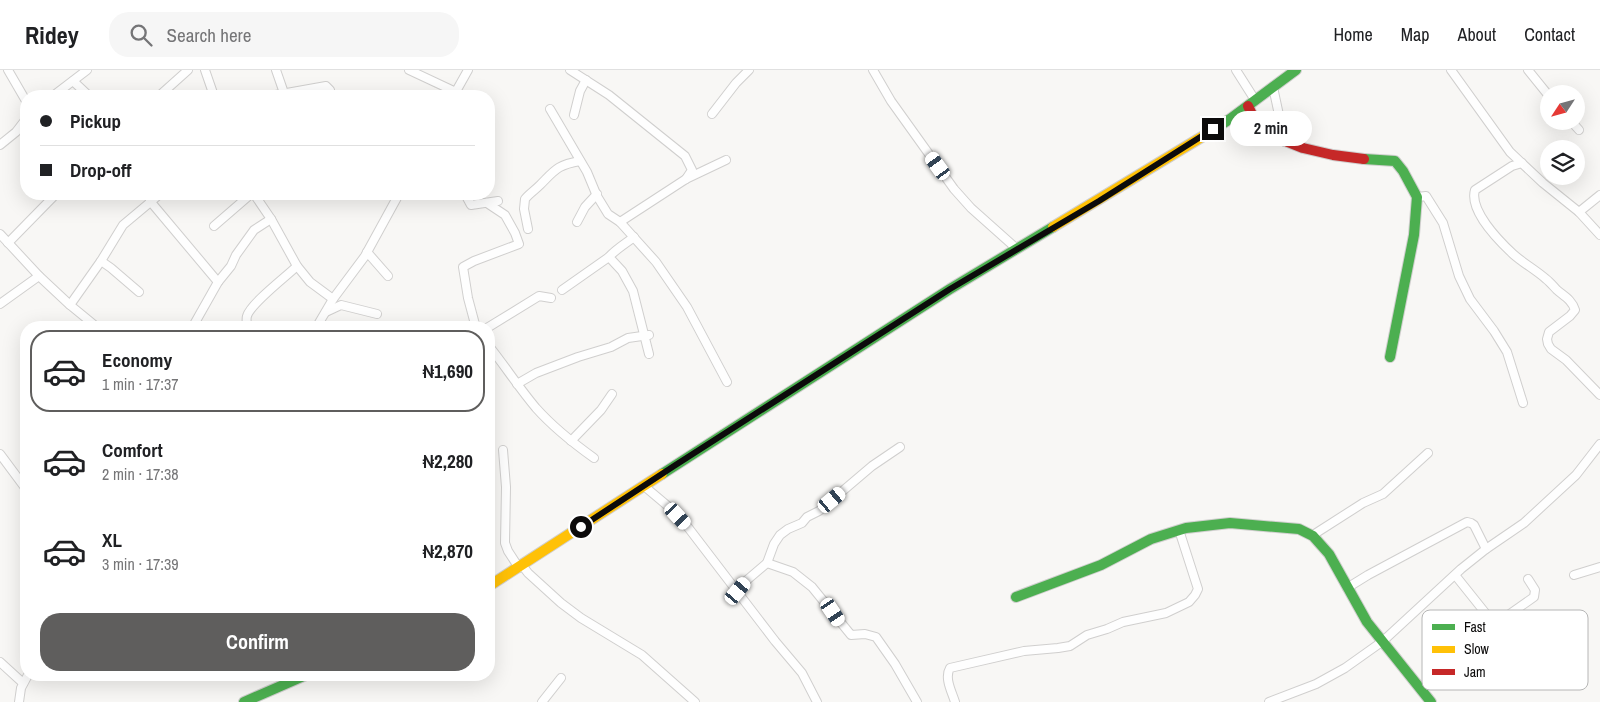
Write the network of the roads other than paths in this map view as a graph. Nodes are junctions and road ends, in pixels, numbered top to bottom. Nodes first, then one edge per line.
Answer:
1 (8, 70) edge
2 (188, 70) edge
3 (205, 70) edge
4 (276, 70) edge
5 (409, 70) edge
6 (468, 70) edge
7 (570, 70) edge
8 (748, 70) edge
9 (874, 70) edge
10 (1236, 70) edge
11 (1296, 70) edge
12 (1451, 70) edge
13 (1528, 70) edge
14 (85, 71) edge
15 (586, 80) junction
16 (73, 82) junction
17 (1540, 85) edge
18 (1273, 87) junction
19 (62, 90) edge
20 (82, 90) edge
21 (166, 90) edge
22 (212, 90) edge
23 (283, 90) edge
24 (305, 90) edge
25 (330, 90) edge
26 (446, 90) edge
27 (456, 90) edge
28 (20, 91) edge
29 (1252, 103) junction
30 (550, 109) dead end
31 (712, 114) dead end
32 (574, 115) dead end
33 (20, 127) edge
34 (1286, 143) junction
35 (0, 145) edge
36 (1515, 157) junction
37 (726, 160) dead end
38 (580, 161) junction
39 (1522, 163) junction
40 (1512, 166) junction
41 (686, 179) junction
42 (597, 194) junction
43 (1600, 195) edge
44 (1417, 197) junction
45 (50, 200) edge
46 (246, 200) edge
47 (257, 200) edge
48 (396, 200) edge
49 (468, 200) edge
50 (150, 201) joint
51 (498, 201) dead end
52 (487, 203) junction
53 (1578, 212) junction
54 (271, 219) junction
55 (577, 222) dead end
56 (620, 222) junction
57 (214, 226) dead end
58 (528, 229) dead end
59 (0, 234) edge
60 (1600, 235) edge
61 (634, 237) junction
62 (8, 242) junction
63 (1017, 249) junction
64 (367, 252) junction
65 (610, 257) junction
66 (100, 262) junction
67 (297, 266) junction
68 (39, 276) junction
69 (388, 276) dead end
70 (218, 282) junction
71 (562, 290) dead end
72 (139, 292) dead end
73 (551, 298) dead end
74 (333, 299) junction
75 (0, 304) edge
76 (70, 305) junction
77 (326, 312) junction
78 (377, 314) dead end
79 (89, 321) edge
80 (196, 321) edge
81 (248, 321) edge
82 (320, 321) edge
83 (474, 321) edge
84 (495, 323) edge
85 (646, 335) junction
86 (495, 354) edge
87 (649, 354) dead end
88 (1390, 357) dead end
89 (727, 382) dead end
90 (517, 384) junction
91 (612, 394) dead end
92 (1600, 395) edge
93 (1523, 403) dead end
94 (571, 441) junction
95 (1600, 444) edge
96 (900, 448) dead end
97 (503, 450) dead end
98 (1428, 452) dead end
99 (0, 454) edge
100 (594, 458) dead end
101 (20, 481) edge
102 (644, 486) junction
103 (1179, 530) junction
104 (1313, 535) junction
105 (1486, 549) junction
106 (767, 563) junction
107 (520, 567) junction
108 (1600, 567) edge
109 (1455, 575) junction
110 (1574, 575) dead end
111 (1528, 578) dead end
112 (495, 582) edge
113 (1347, 588) junction
114 (738, 591) junction
115 (1016, 596) dead end
116 (1483, 610) edge
117 (1515, 610) edge
118 (1383, 641) junction
119 (0, 662) edge
120 (561, 678) dead end
121 (20, 680) edge
122 (293, 681) edge
123 (23, 683) edge
124 (19, 702) edge
125 (244, 702) edge
126 (542, 702) edge
127 (695, 702) edge
128 (817, 702) edge
129 (917, 702) edge
130 (955, 702) edge
131 (1269, 702) edge
132 (1431, 702) edge

1 - 28 street
2 - 21 street
3 - 22 street
4 - 23 street
5 - 26 street
6 - 27 street
7 - 15 street
8 - 31 street
9 - 63 street
10 - 29 street
11 - 18 street
12 - 36 street
13 - 17 street
14 - 16 street
15 - 32 street
15 - 41 street
16 - 19 street
16 - 20 street
18 - 29 street
18 - 34 street
24 - 25 street
29 - 34 street
29 - 63 street
30 - 38 street
33 - 35 street
34 - 44 street
36 - 39 street
36 - 40 street
37 - 41 street
38 - 42 street
38 - 58 street
39 - 40 street
39 - 53 street
40 - 92 street
41 - 56 street
42 - 55 street
42 - 56 street
43 - 53 street
44 - 88 street
44 - 93 street
45 - 62 street
46 - 57 street
47 - 54 street
48 - 64 street
49 - 52 street
50 - 66 street
50 - 70 street
51 - 52 street
52 - 83 street
53 - 60 street
54 - 67 street
54 - 70 street
56 - 61 street
59 - 62 street
61 - 65 street
61 - 89 street
62 - 68 street
63 - 102 street
64 - 69 street
64 - 74 street
65 - 71 street
65 - 85 street
66 - 72 street
66 - 76 street
67 - 74 street
67 - 81 street
68 - 75 street
68 - 76 street
70 - 80 street
73 - 84 street
74 - 77 street
76 - 79 street
77 - 78 street
77 - 82 street
85 - 87 street
85 - 90 street
86 - 90 street
90 - 94 street
91 - 94 street
94 - 100 street
95 - 105 street
96 - 106 street
97 - 107 street
98 - 104 street
99 - 101 street
102 - 107 street
102 - 114 street
103 - 104 street
103 - 115 street
103 - 130 street
104 - 113 street
105 - 109 street
105 - 113 street
106 - 114 street
106 - 129 street
107 - 112 street
107 - 127 street
108 - 110 street
109 - 116 street
109 - 118 street
111 - 117 street
113 - 118 street
114 - 128 street
118 - 131 street
118 - 132 street
119 - 121 street
120 - 126 street
122 - 125 street
123 - 124 street

